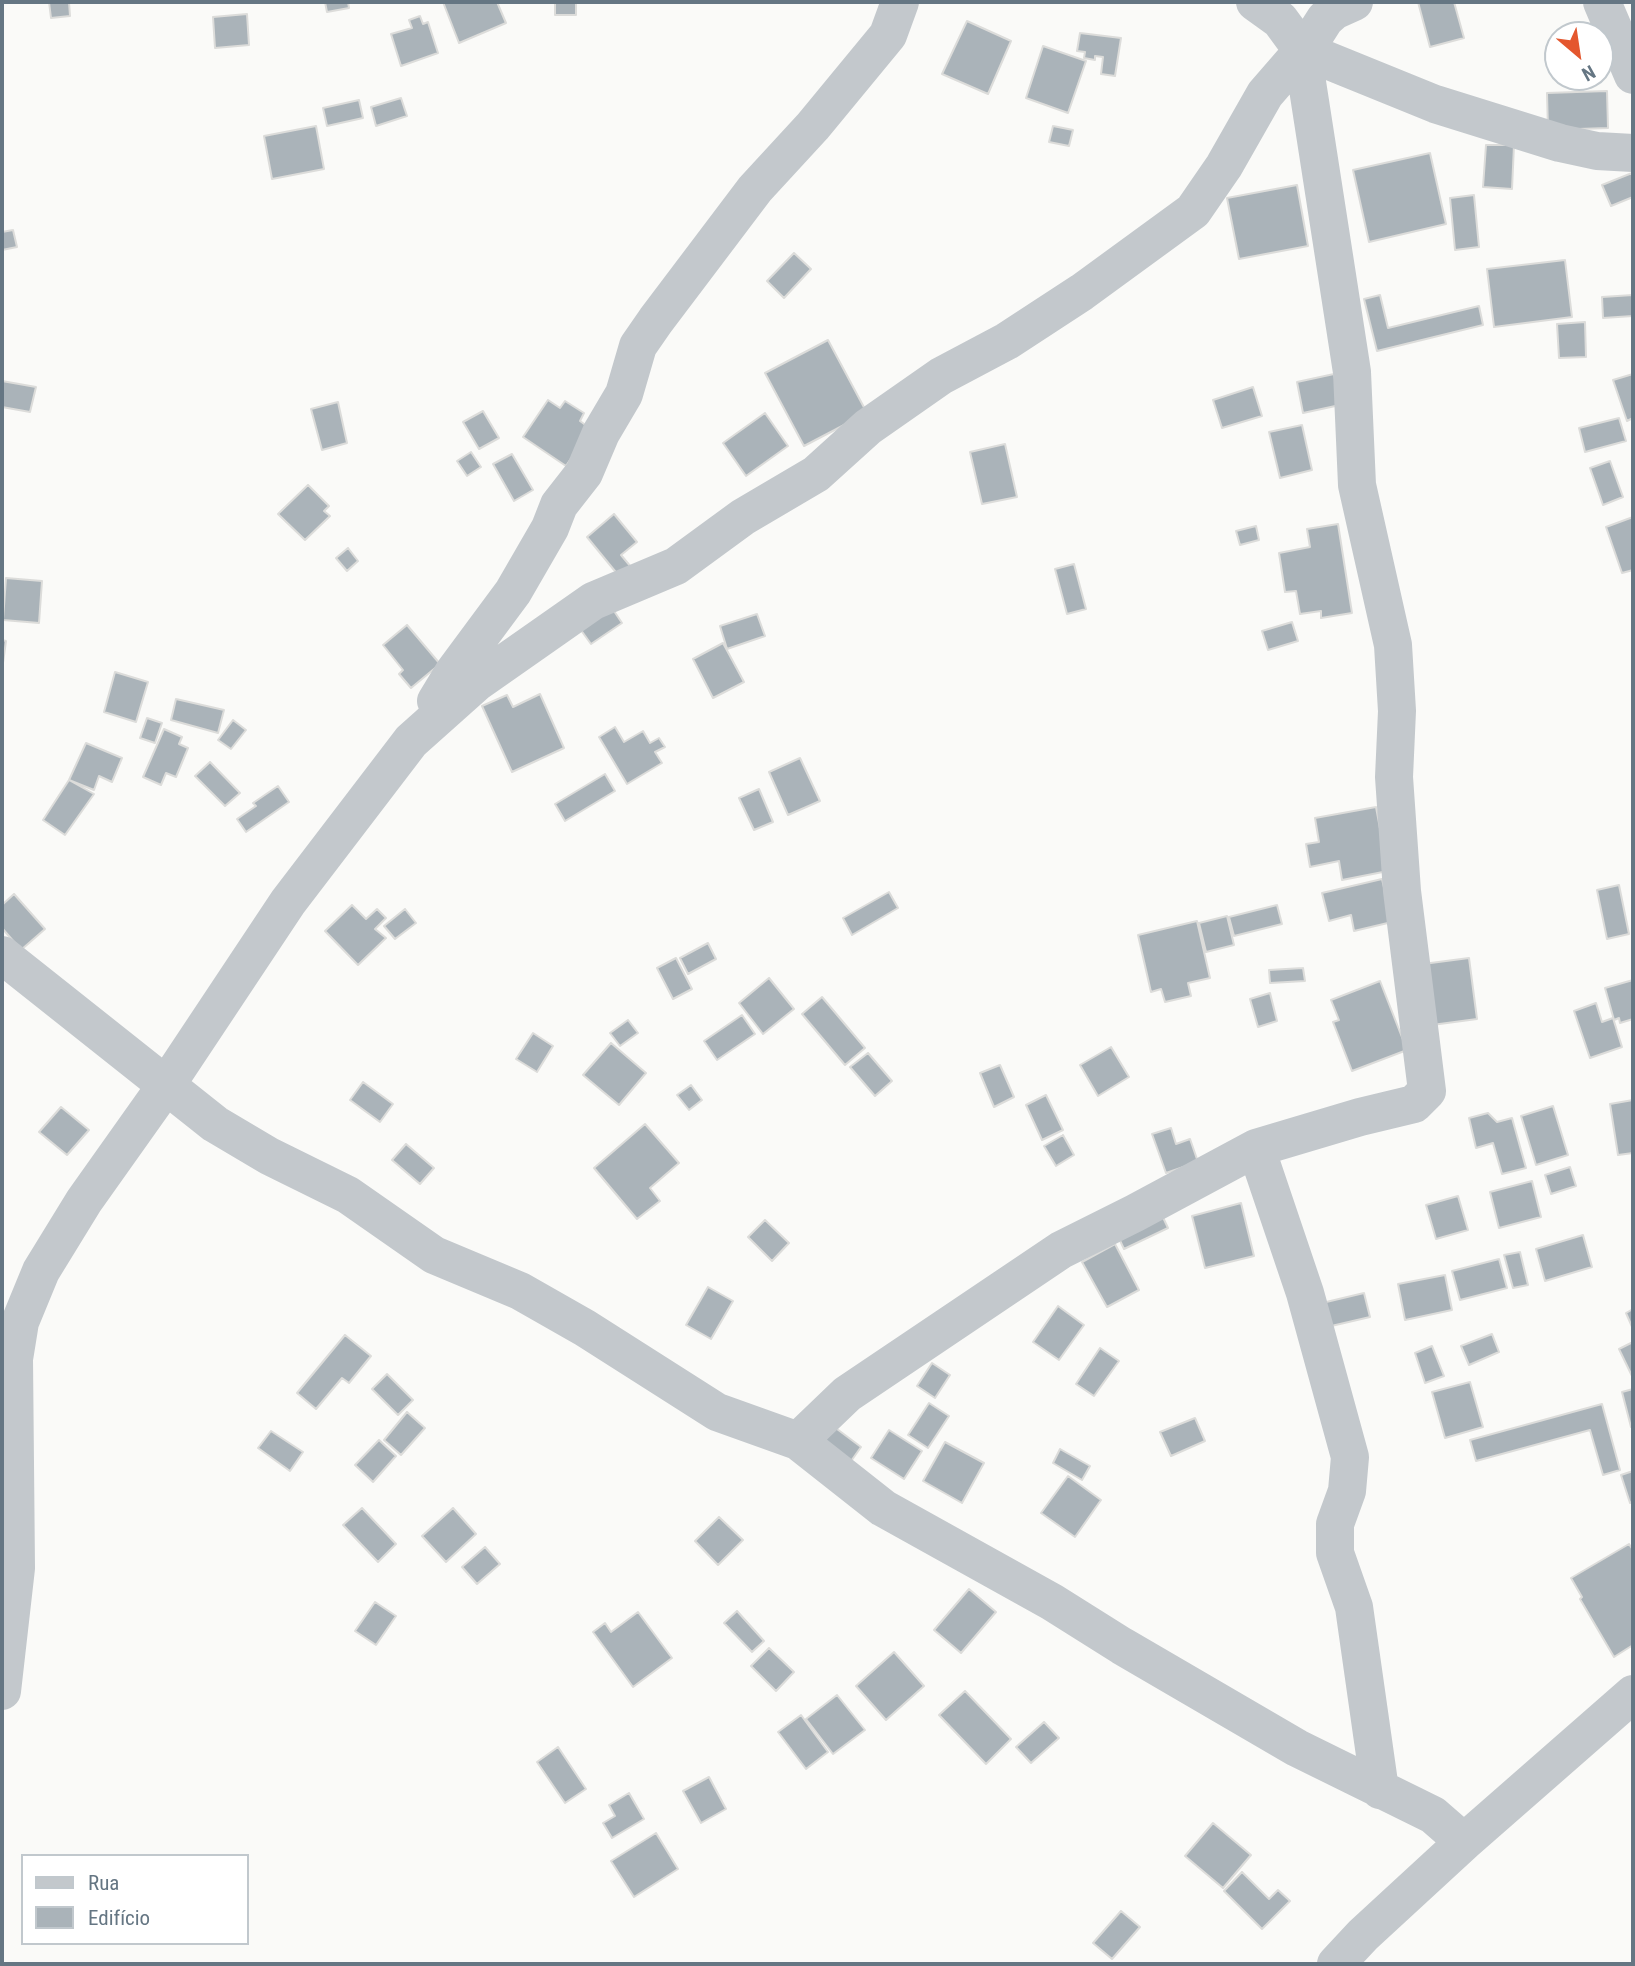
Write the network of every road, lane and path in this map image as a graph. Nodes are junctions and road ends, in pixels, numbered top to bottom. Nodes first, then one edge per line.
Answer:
1 (900, 2) edge
2 (1255, 2) edge
3 (1354, 2) edge
4 (1602, 2) edge
5 (1302, 50) junction
6 (1633, 75) edge
7 (1633, 153) edge
8 (411, 741) junction
9 (2, 955) edge
10 (167, 1084) junction
11 (1256, 1148) junction
12 (798, 1441) junction
13 (2, 1691) edge
14 (1633, 1694) edge
15 (1380, 1790) junction
16 (1464, 1842) junction
17 (1336, 1964) edge

1 - 8 street
2 - 5 street
3 - 5 street
4 - 6 street
5 - 7 street
5 - 8 street
5 - 11 street
8 - 10 street
9 - 10 street
10 - 12 street
10 - 13 street
11 - 12 street
11 - 15 street
12 - 15 street
14 - 16 street
15 - 16 street
16 - 17 street

